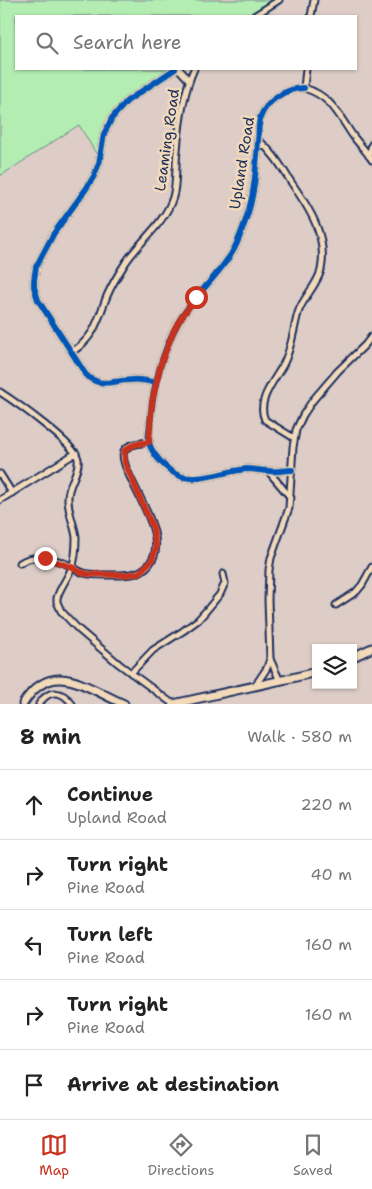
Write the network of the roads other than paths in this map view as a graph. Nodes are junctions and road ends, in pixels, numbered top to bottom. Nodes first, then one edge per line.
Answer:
1 (279, 0) edge
2 (314, 0) edge
3 (256, 15) edge
4 (311, 15) edge
5 (174, 70) edge
6 (180, 70) edge
7 (194, 70) edge
8 (306, 70) edge
9 (189, 80) junction
10 (304, 88) junction
11 (258, 140) junction
12 (372, 144) edge
13 (371, 158) edge
14 (372, 336) edge
15 (72, 352) junction
16 (156, 383) junction
17 (0, 392) edge
18 (294, 438) junction
19 (149, 442) junction
20 (76, 452) junction
21 (292, 470) junction
22 (269, 472) junction
23 (0, 474) edge
24 (12, 493) junction
25 (291, 498) junction
26 (0, 500) edge
27 (20, 563) dead end
28 (72, 567) junction
29 (372, 567) edge
30 (223, 574) dead end
31 (336, 605) dead end
32 (372, 648) edge
33 (357, 655) edge
34 (270, 659) junction
35 (131, 673) junction
36 (312, 673) edge
37 (280, 681) junction
38 (255, 686) junction
39 (209, 696) junction
40 (23, 704) edge
41 (39, 704) edge
42 (72, 704) edge
43 (124, 704) edge
44 (173, 704) edge
45 (206, 704) edge

1 - 3 street
2 - 4 street
5 - 15 street
6 - 9 street, Leaming Road
7 - 9 street, Leaming Road
8 - 10 street
9 - 15 street, Leaming Road
10 - 11 street, Upland Road
10 - 13 street
11 - 16 street, Upland Road
11 - 18 street
12 - 13 street
14 - 18 street
15 - 16 street
16 - 19 street, Upland Road
17 - 20 street
18 - 21 street
19 - 22 street
19 - 28 street
20 - 24 street
20 - 28 street
21 - 22 street
21 - 25 street
22 - 25 street
23 - 24 street
24 - 26 street
25 - 34 street
27 - 28 street
28 - 35 street
29 - 31 street
30 - 35 street
32 - 33 street
34 - 37 street
34 - 38 street
35 - 44 street
36 - 37 street
37 - 38 street
38 - 39 street
39 - 44 street
39 - 45 street
40 - 43 street
41 - 42 street

